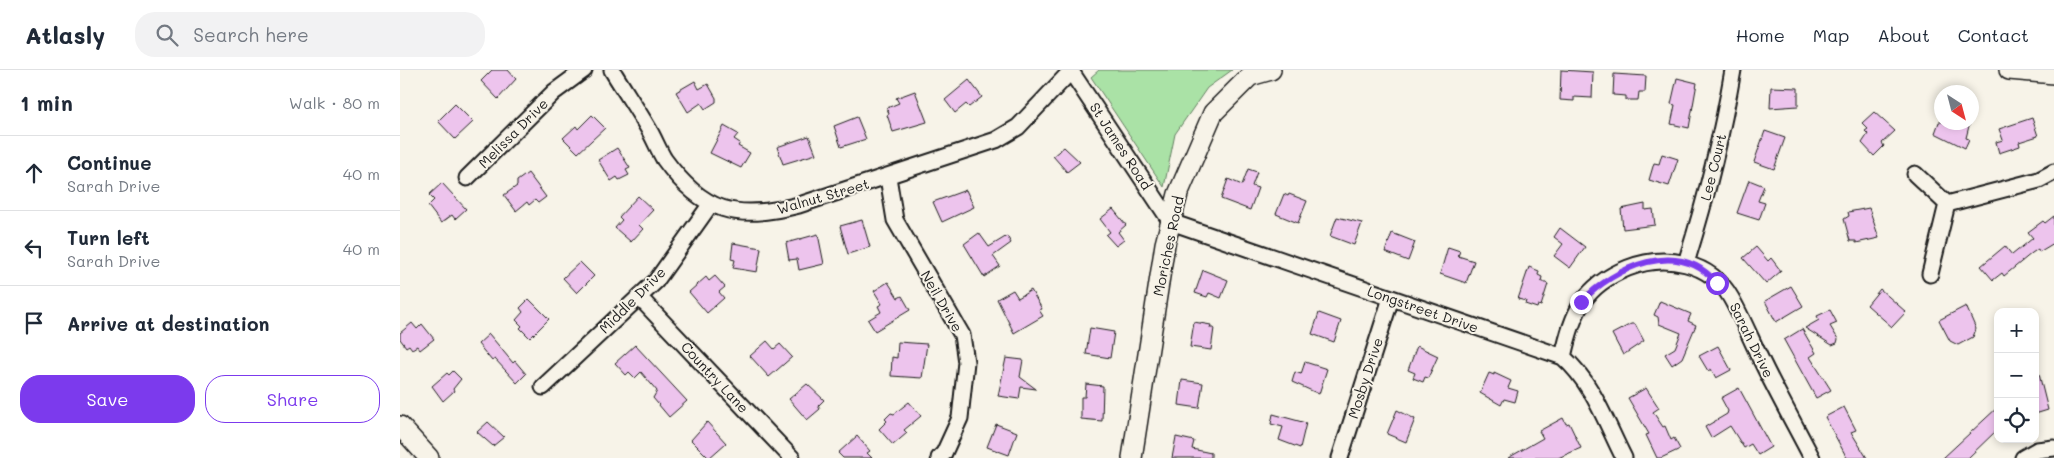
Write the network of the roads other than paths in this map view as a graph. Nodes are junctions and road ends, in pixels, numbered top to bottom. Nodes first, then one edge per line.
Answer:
1 (584, 70) edge
2 (612, 70) edge
3 (1271, 70) edge
4 (1733, 70) edge
5 (2009, 70) edge
6 (1071, 71) edge
7 (2054, 74) edge
8 (2054, 172) edge
9 (1914, 174) dead end
10 (888, 177) junction
11 (467, 178) dead end
12 (1947, 204) junction
13 (710, 205) junction
14 (1171, 222) junction
15 (1686, 263) junction
16 (1930, 274) dead end
17 (639, 297) junction
18 (1391, 298) junction
19 (1563, 357) junction
20 (543, 387) dead end
21 (400, 426) edge
22 (2054, 448) edge
23 (429, 458) edge
24 (792, 458) edge
25 (939, 458) edge
26 (1132, 458) edge
27 (1340, 458) edge
28 (1624, 458) edge
29 (1812, 458) edge
30 (2023, 458) edge

1 - 11 street, Melissa Drive
2 - 13 street, Walnut Street
3 - 14 street, Moriches Road
4 - 15 street, Lee Court
5 - 7 street
6 - 10 street, Walnut Street
6 - 14 street, St James Road
8 - 12 street
9 - 12 street
10 - 13 street, Walnut Street
10 - 25 street, Neil Drive
12 - 16 street
13 - 17 street, Middle Drive
14 - 18 street, Longstreet Drive
14 - 26 street, Moriches Road
15 - 19 street, Sarah Drive
15 - 29 street, Sarah Drive
17 - 20 street, Middle Drive
17 - 24 street, Country Lane
18 - 19 street, Longstreet Drive
18 - 27 street, Mosby Drive
19 - 28 street, Longstreet Drive
21 - 23 street
22 - 30 street

